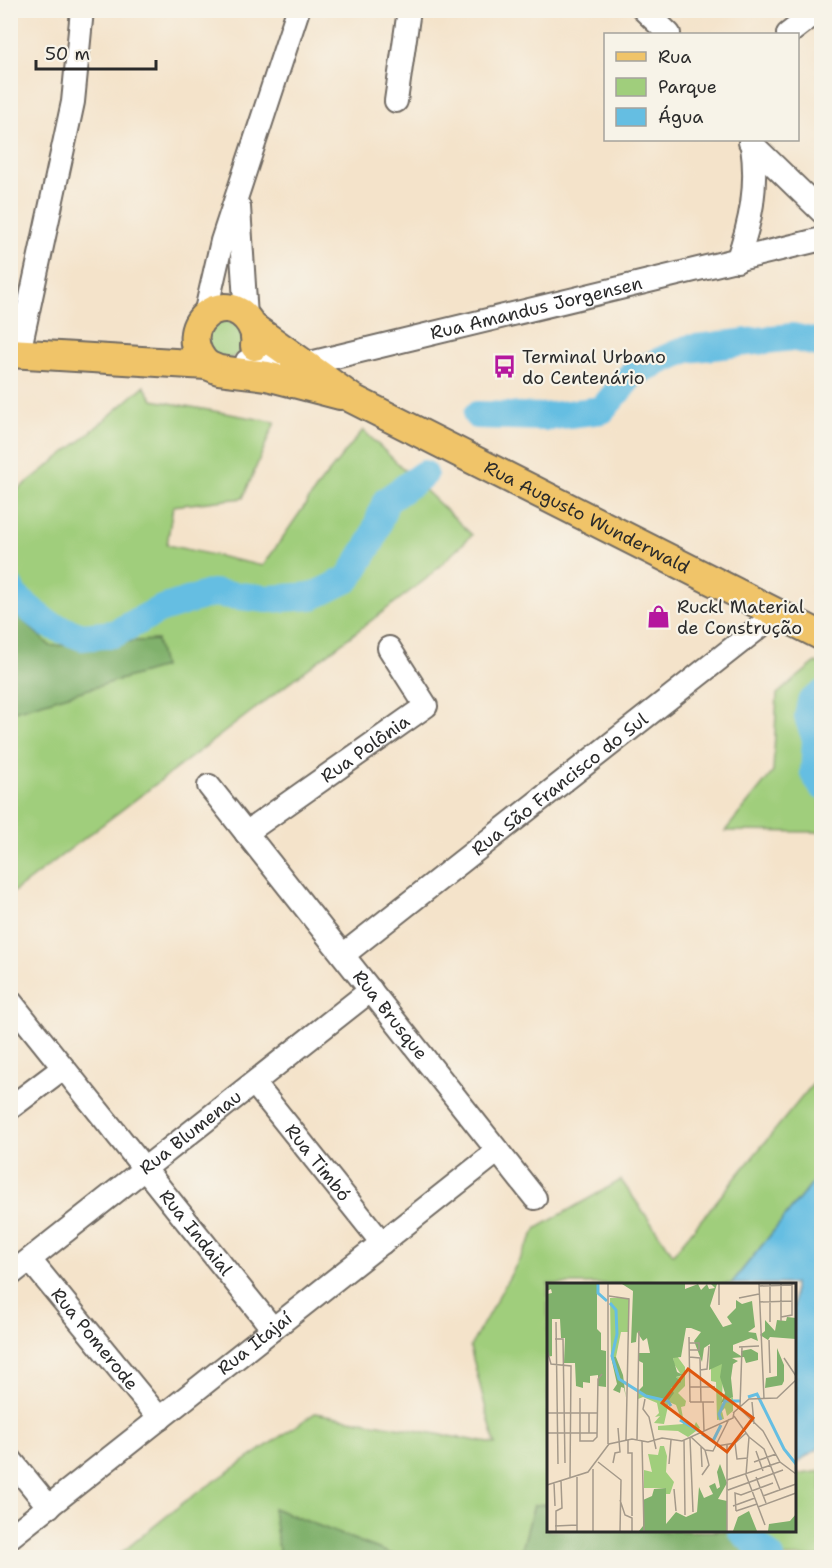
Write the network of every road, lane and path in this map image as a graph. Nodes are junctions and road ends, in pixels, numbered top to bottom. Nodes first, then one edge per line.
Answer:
1 (82, 10) edge
2 (298, 10) edge
3 (409, 10) edge
4 (644, 10) edge
5 (819, 10) edge
6 (668, 33) edge
7 (789, 33) edge
8 (396, 101) dead end
9 (750, 143) edge
10 (239, 188) junction
11 (822, 212) edge
12 (822, 239) edge
13 (736, 261) junction
14 (201, 319) junction
15 (250, 323) junction
16 (15, 353) edge
17 (144, 361) junction
18 (306, 364) junction
19 (229, 365) junction
20 (353, 399) junction
21 (776, 614) junction
22 (822, 636) edge
23 (389, 648) dead end
24 (209, 786) dead end
25 (246, 833) junction
26 (343, 955) junction
27 (371, 990) junction
28 (10, 1001) edge
29 (63, 1068) junction
30 (254, 1083) junction
31 (10, 1108) edge
32 (498, 1151) junction
33 (144, 1169) junction
34 (535, 1198) dead end
35 (382, 1243) junction
36 (30, 1260) junction
37 (10, 1275) edge
38 (273, 1329) junction
39 (160, 1419) junction
40 (10, 1459) edge
41 (49, 1507) junction
42 (10, 1537) edge

1 - 16 street
2 - 10 street
3 - 8 street
4 - 6 street
5 - 7 street
9 - 11 street
9 - 13 street
10 - 14 street
10 - 15 street
12 - 13 street, Rua Amandus Jorgensen
13 - 18 street, Rua Amandus Jorgensen
14 - 15 main road
14 - 17 main road
14 - 19 main road
15 - 18 main road, Rua Augusto Wunderwald
15 - 19 main road
16 - 17 main road, Rua Augusto Wunderwald
17 - 19 main road, Rua Augusto Wunderwald
18 - 19 street, Rua Amandus Jorgensen
18 - 20 main road, Rua Augusto Wunderwald
19 - 20 main road, Rua Augusto Wunderwald
20 - 21 main road, Rua Augusto Wunderwald
21 - 22 main road, Rua Augusto Wunderwald
21 - 26 street, Rua São Francisco do Sul
23 - 25 street, Rua Polônia
24 - 25 street, Rua Brusque
25 - 26 street, Rua Brusque
26 - 27 street, Rua Brusque
27 - 30 street, Rua Blumenau
27 - 32 street, Rua Brusque
28 - 29 street, Rua Indaial
29 - 31 street
29 - 33 street, Rua Indaial
30 - 33 street, Rua Blumenau
30 - 35 street, Rua Timbó
32 - 34 street, Rua Brusque
32 - 35 street, Rua Itajaí
33 - 36 street, Rua Blumenau
33 - 38 street, Rua Indaial
35 - 38 street, Rua Itajaí
36 - 37 street, Rua Blumenau
36 - 39 street, Rua Pomerode
38 - 39 street, Rua Itajaí
39 - 41 street, Rua Itajaí
40 - 41 street
41 - 42 street, Rua Itajaí

